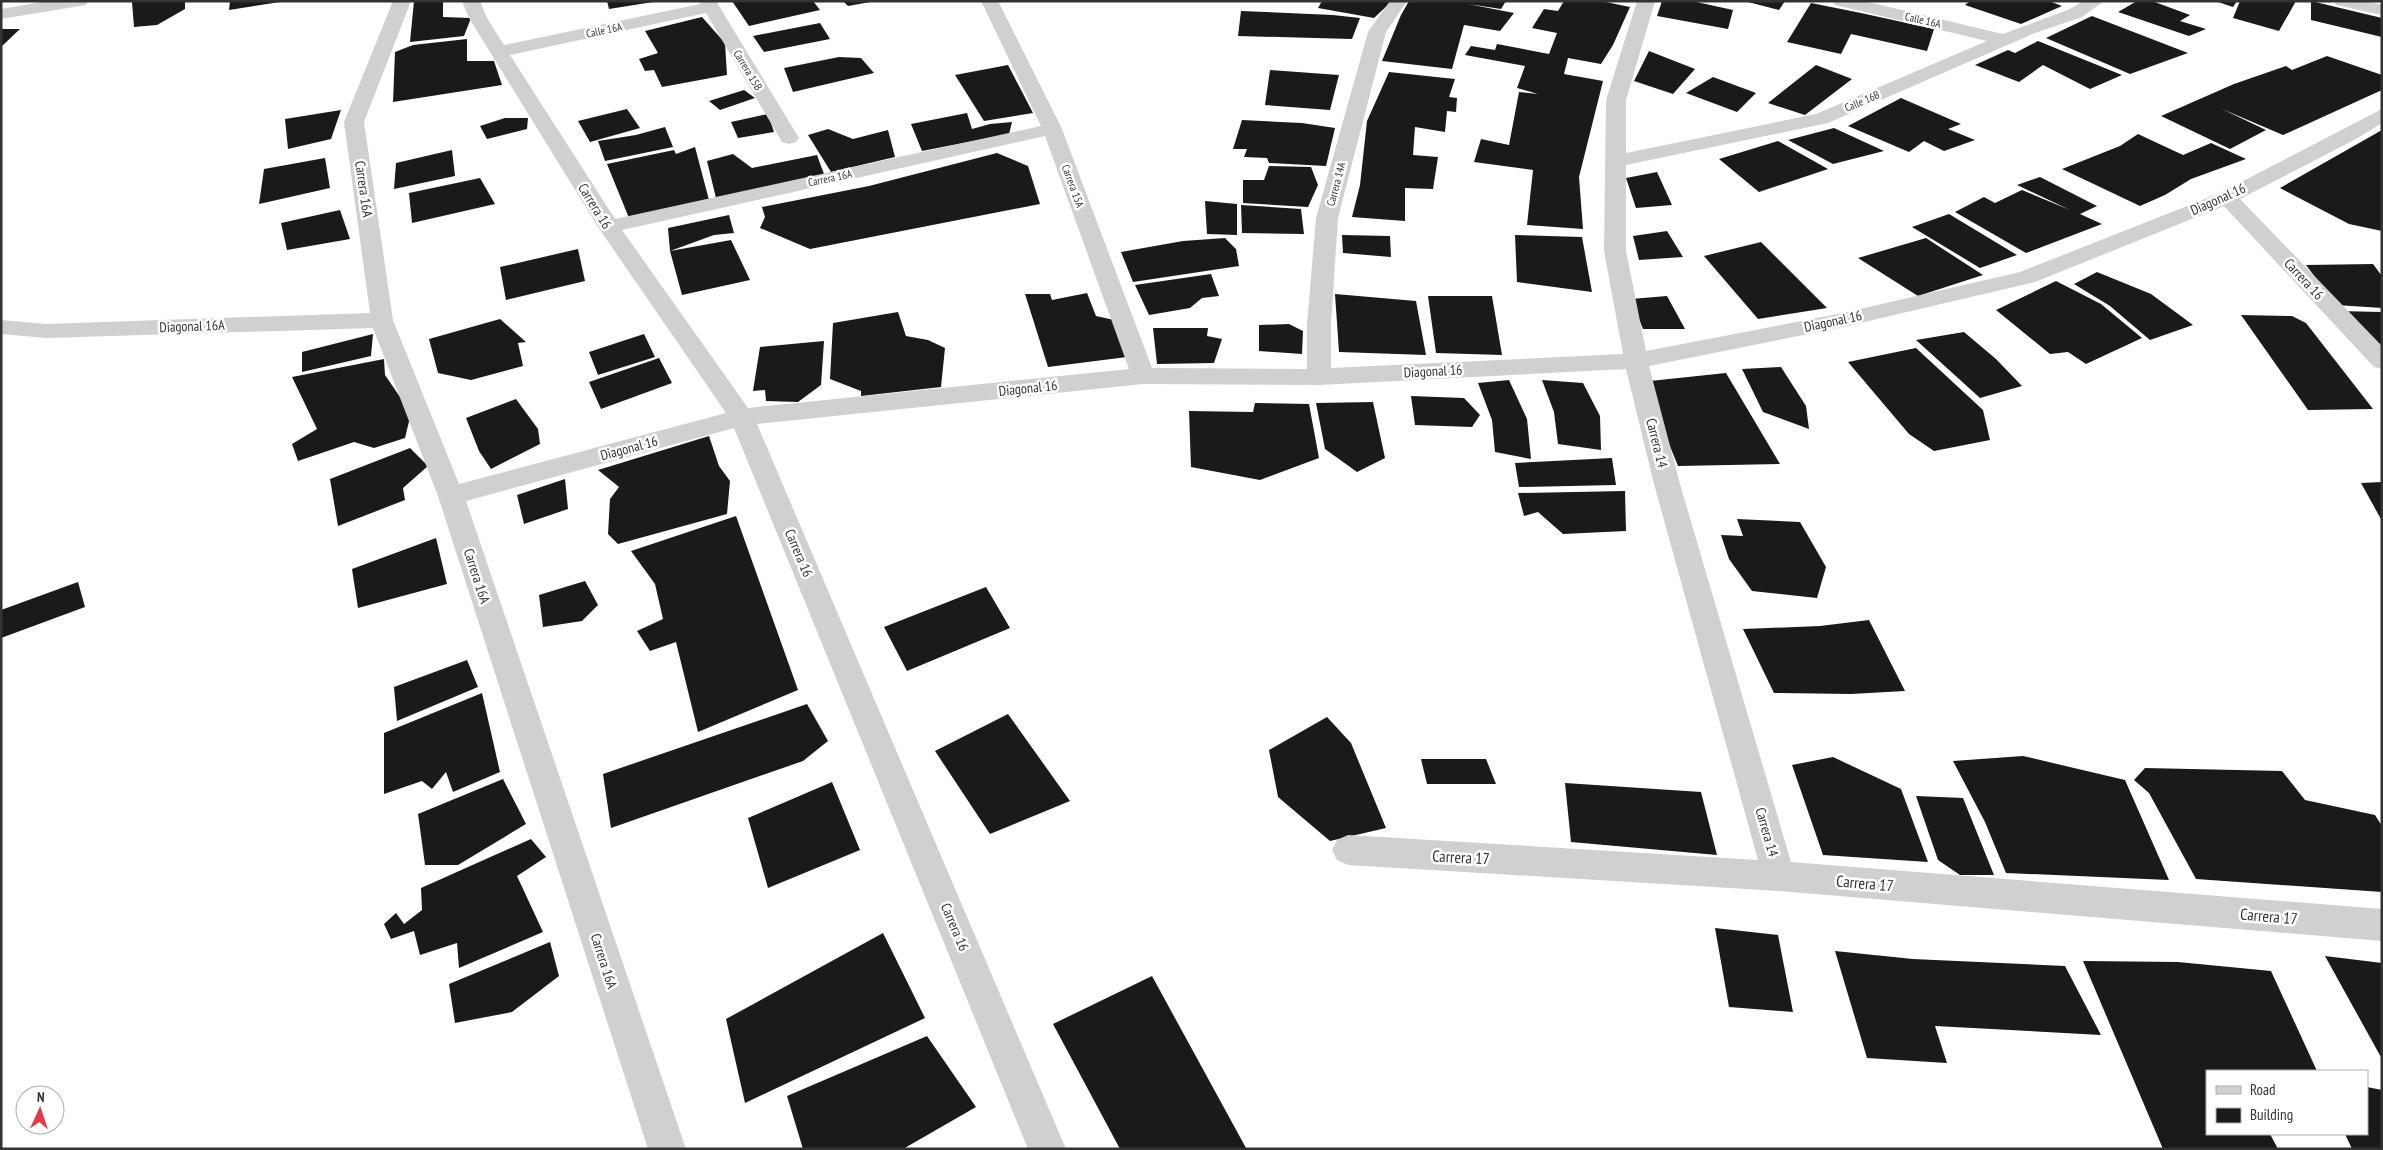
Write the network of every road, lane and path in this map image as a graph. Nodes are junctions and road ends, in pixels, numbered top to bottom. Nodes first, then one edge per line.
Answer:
1 (80, 1) edge
2 (402, 1) edge
3 (471, 1) edge
4 (988, 1) edge
5 (1399, 1) edge
6 (1646, 1) edge
7 (1841, 1) edge
8 (2096, 1) edge
9 (2342, 1) edge
10 (708, 4) edge
11 (2382, 10) edge
12 (1, 14) edge
13 (2006, 40) junction
14 (499, 52) junction
15 (2382, 115) edge
16 (1052, 129) junction
17 (789, 138) dead end
18 (1616, 161) junction
19 (2227, 196) junction
20 (608, 227) junction
21 (382, 320) junction
22 (1, 327) edge
23 (2382, 361) edge
24 (1636, 362) junction
25 (1143, 376) junction
26 (1319, 377) junction
27 (742, 417) junction
28 (451, 496) junction
29 (1348, 850) dead end
30 (1779, 876) junction
31 (2382, 925) edge
32 (667, 1149) edge
33 (1047, 1149) edge

1 - 12 street
2 - 21 street, Carrera 16A
3 - 14 street, Carrera 16
4 - 16 street, Carrera 15A
5 - 26 street, Carrera 14A
6 - 18 street, Carrera 14
7 - 13 street, Calle 16A
8 - 13 street, Calle 16B
9 - 11 street
10 - 14 street, Calle 16A
10 - 17 street, Carrera 15B
13 - 18 street, Calle 16B
14 - 20 street, Carrera 16
15 - 19 street, Diagonal 16
16 - 20 street, Carrera 16A
16 - 25 street, Carrera 15A
18 - 24 street, Carrera 14
19 - 23 street, Carrera 16
19 - 24 street, Diagonal 16
20 - 27 street, Carrera 16
21 - 22 street, Diagonal 16A
21 - 28 street, Carrera 16A
24 - 26 street, Diagonal 16
24 - 30 street, Carrera 14
25 - 26 street, Diagonal 16
25 - 27 street, Diagonal 16
27 - 28 street, Diagonal 16
27 - 33 street, Carrera 16
28 - 32 street, Carrera 16A
29 - 30 street, Carrera 17
30 - 31 street, Carrera 17

